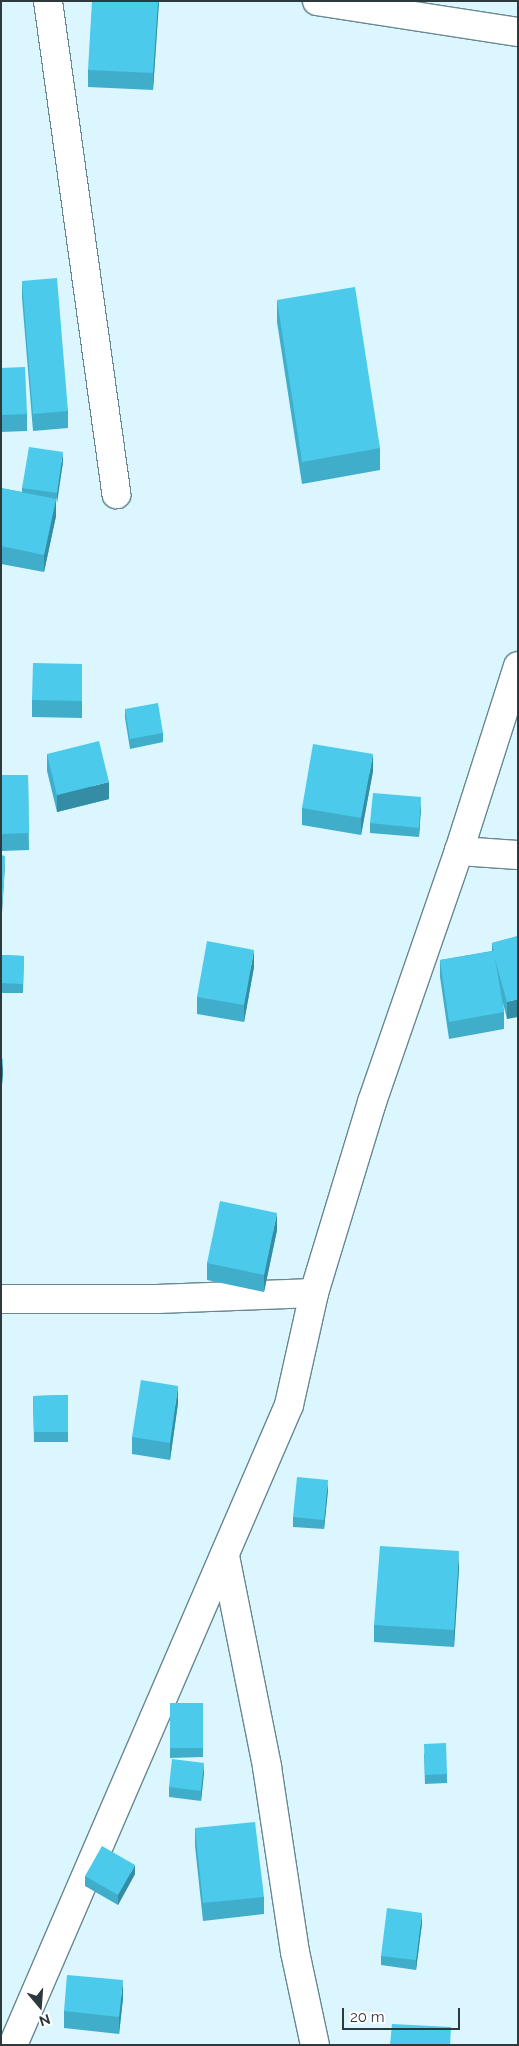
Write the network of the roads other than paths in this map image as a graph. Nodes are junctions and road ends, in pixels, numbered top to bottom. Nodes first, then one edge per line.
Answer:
1 (48, 1) edge
2 (317, 1) edge
3 (518, 32) edge
4 (116, 494) dead end
5 (518, 666) edge
6 (459, 850) junction
7 (518, 855) edge
8 (314, 1293) junction
9 (1, 1299) edge
10 (225, 1556) junction
11 (13, 2045) edge
12 (315, 2045) edge

1 - 4 street
2 - 3 street
5 - 6 street
6 - 7 street
6 - 8 street
8 - 9 street
8 - 10 street
10 - 11 street
10 - 12 street

